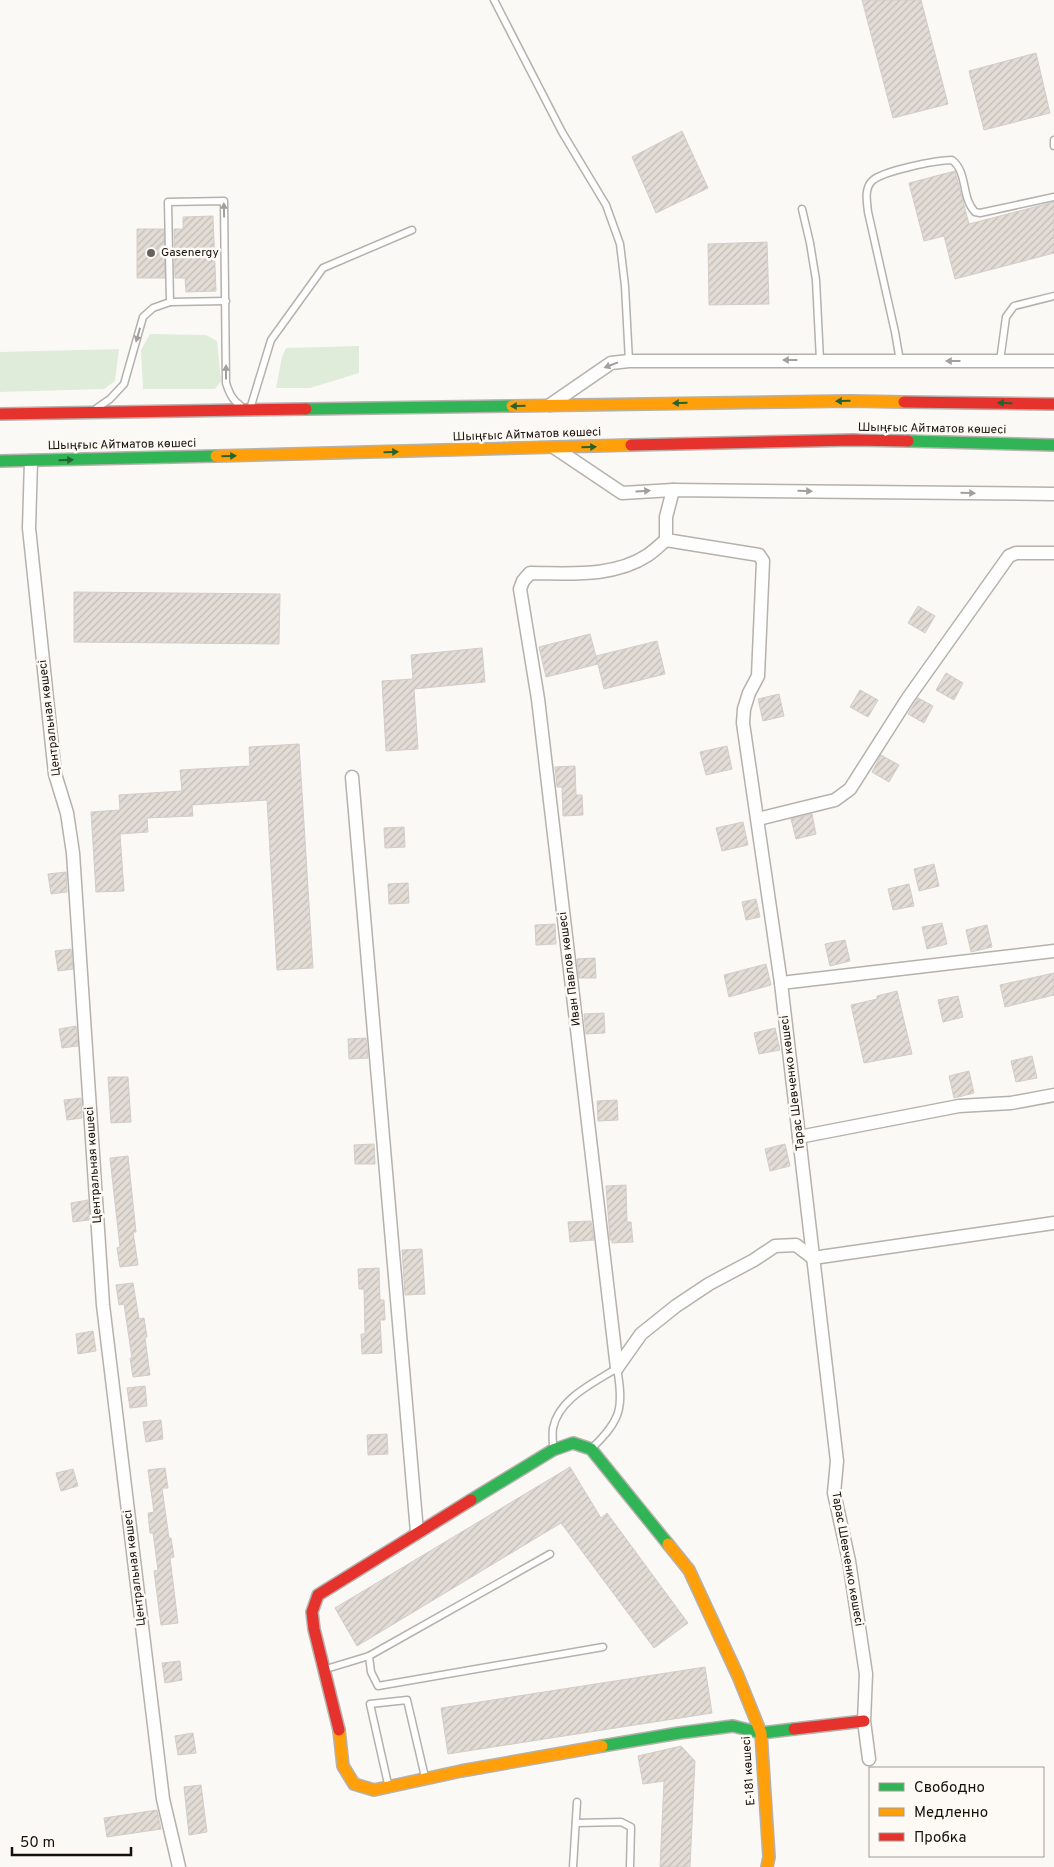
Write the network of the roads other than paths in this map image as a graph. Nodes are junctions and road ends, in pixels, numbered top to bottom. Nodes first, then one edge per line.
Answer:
1 (494, 0) edge
2 (1054, 140) edge
3 (1054, 146) edge
4 (1054, 197) edge
5 (802, 209) dead end
6 (412, 230) dead end
7 (1054, 296) edge
8 (226, 301) junction
9 (170, 302) junction
10 (820, 360) junction
11 (629, 361) junction
12 (900, 361) junction
13 (1000, 361) junction
14 (1054, 362) edge
15 (1054, 404) edge
16 (550, 405) junction
17 (250, 411) junction
18 (90, 413) junction
19 (0, 414) edge
20 (1054, 446) edge
21 (555, 448) junction
22 (31, 461) junction
23 (0, 462) edge
24 (673, 490) junction
25 (1054, 494) edge
26 (666, 540) junction
27 (1054, 553) edge
28 (352, 777) dead end
29 (758, 819) junction
30 (1054, 951) edge
31 (781, 983) junction
32 (1054, 1095) edge
33 (799, 1137) junction
34 (1054, 1223) edge
35 (813, 1258) junction
36 (617, 1368) junction
37 (591, 1449) junction
38 (553, 1450) junction
39 (416, 1532) junction
40 (550, 1554) dead end
41 (603, 1646) dead end
42 (369, 1656) junction
43 (324, 1669) junction
44 (864, 1721) junction
45 (761, 1733) junction
46 (869, 1759) dead end
47 (425, 1778) junction
48 (389, 1786) junction
49 (577, 1802) dead end
50 (576, 1824) junction
51 (179, 1867) edge
52 (574, 1867) edge
53 (630, 1867) edge
54 (767, 1867) edge

1 - 11 lane
2 - 3 lane
4 - 12 lane
5 - 10 lane
6 - 17 lane
7 - 13 lane
8 - 9 lane
8 -> 9 lane
17 -> 8 lane
9 -> 18 lane
10 -> 11 street
10 - 12 street
11 -> 16 street
13 -> 12 street
13 - 14 street
15 -> 16 main road
16 -> 17 main road
17 - 18 main road
18 - 19 main road
21 -> 20 main road, Шыңғыс Айтматов көшесі
22 -> 21 main road, Шыңғыс Айтматов көшесі
21 -> 24 street
22 - 23 main road, Шыңғыс Айтматов көшесі
22 - 51 street, Центральная көшесі
24 -> 25 street
24 - 26 street
26 - 29 street, Тарас Шевченко көшесі
26 - 36 street, Иван Павлов көшесі
27 - 29 street
28 - 39 street
29 - 31 street, Тарас Шевченко көшесі
30 - 31 street
31 - 33 street, Тарас Шевченко көшесі
32 - 33 street
33 - 35 street, Тарас Шевченко көшесі
34 - 35 street
35 - 36 street
35 - 44 street, Тарас Шевченко көшесі
36 - 37 lane
36 - 38 lane
37 - 38 main road
37 - 45 main road, Е-181 көшесі
38 - 39 main road
39 - 43 main road
40 - 42 lane
41 - 42 lane
42 - 43 lane
43 - 48 main road
44 - 45 main road
44 - 46 street, Тарас Шевченко көшесі
45 - 47 main road
45 - 54 main road, Е-181 көшесі
47 - 48 main road
47 - 48 lane
49 - 50 lane
50 - 52 lane
50 - 53 lane

